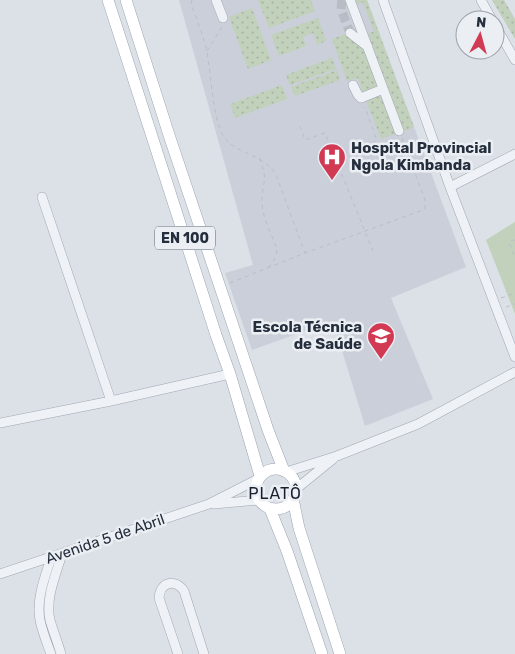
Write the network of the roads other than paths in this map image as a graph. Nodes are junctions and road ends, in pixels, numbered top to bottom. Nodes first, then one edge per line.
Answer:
1 (108, 0) edge
2 (126, 0) edge
3 (216, 0) edge
4 (350, 0) edge
5 (383, 0) edge
6 (223, 18) road end
7 (350, 33) tunnel mouth
8 (505, 42) edge
9 (368, 48) junction
10 (515, 60) edge
11 (354, 85) dead end
12 (383, 89) junction
13 (399, 130) road end
14 (515, 154) edge
15 (450, 187) junction
16 (42, 197) dead end
17 (234, 329) junction
18 (216, 336) junction
19 (515, 357) edge
20 (515, 372) edge
21 (230, 374) junction
22 (111, 401) junction
23 (0, 423) edge
24 (337, 456) junction
25 (285, 472) junction
26 (259, 478) junction
27 (295, 494) junction
28 (259, 500) junction
29 (209, 504) junction
30 (270, 509) junction
31 (62, 554) junction
32 (51, 558) junction
33 (0, 574) edge
34 (51, 654) edge
35 (61, 654) edge
36 (178, 654) edge
37 (204, 654) edge
38 (322, 654) edge
39 (340, 654) edge

1 - 18 main road, EN 100
2 - 17 main road, EN 100
3 - 6 street
4 - 9 street
5 - 15 street
7 - 9 street
8 - 10 street
9 - 12 street
11 - 12 street
12 - 13 street
14 - 15 street
15 - 19 street
16 - 22 street
17 - 18 main road
17 - 25 main road, EN 100
18 - 21 main road, EN 100
20 - 24 street
21 - 22 street
21 - 26 main road, EN 100
22 - 23 street
24 - 25 street
24 - 27 street
25 - 26 main road
25 - 27 main road, EN 100
26 - 28 main road, EN 100
26 - 29 street, Avenida 5 de Abril
27 - 30 main road
27 - 39 main road, EN 100
28 - 29 street, Avenida 5 de Abril
28 - 30 main road
29 - 31 street, Avenida 5 de Abril
30 - 38 main road
31 - 32 street, Avenida 5 de Abril
31 - 35 street
32 - 33 street, Avenida 5 de Abril
32 - 34 street
36 - 37 street

